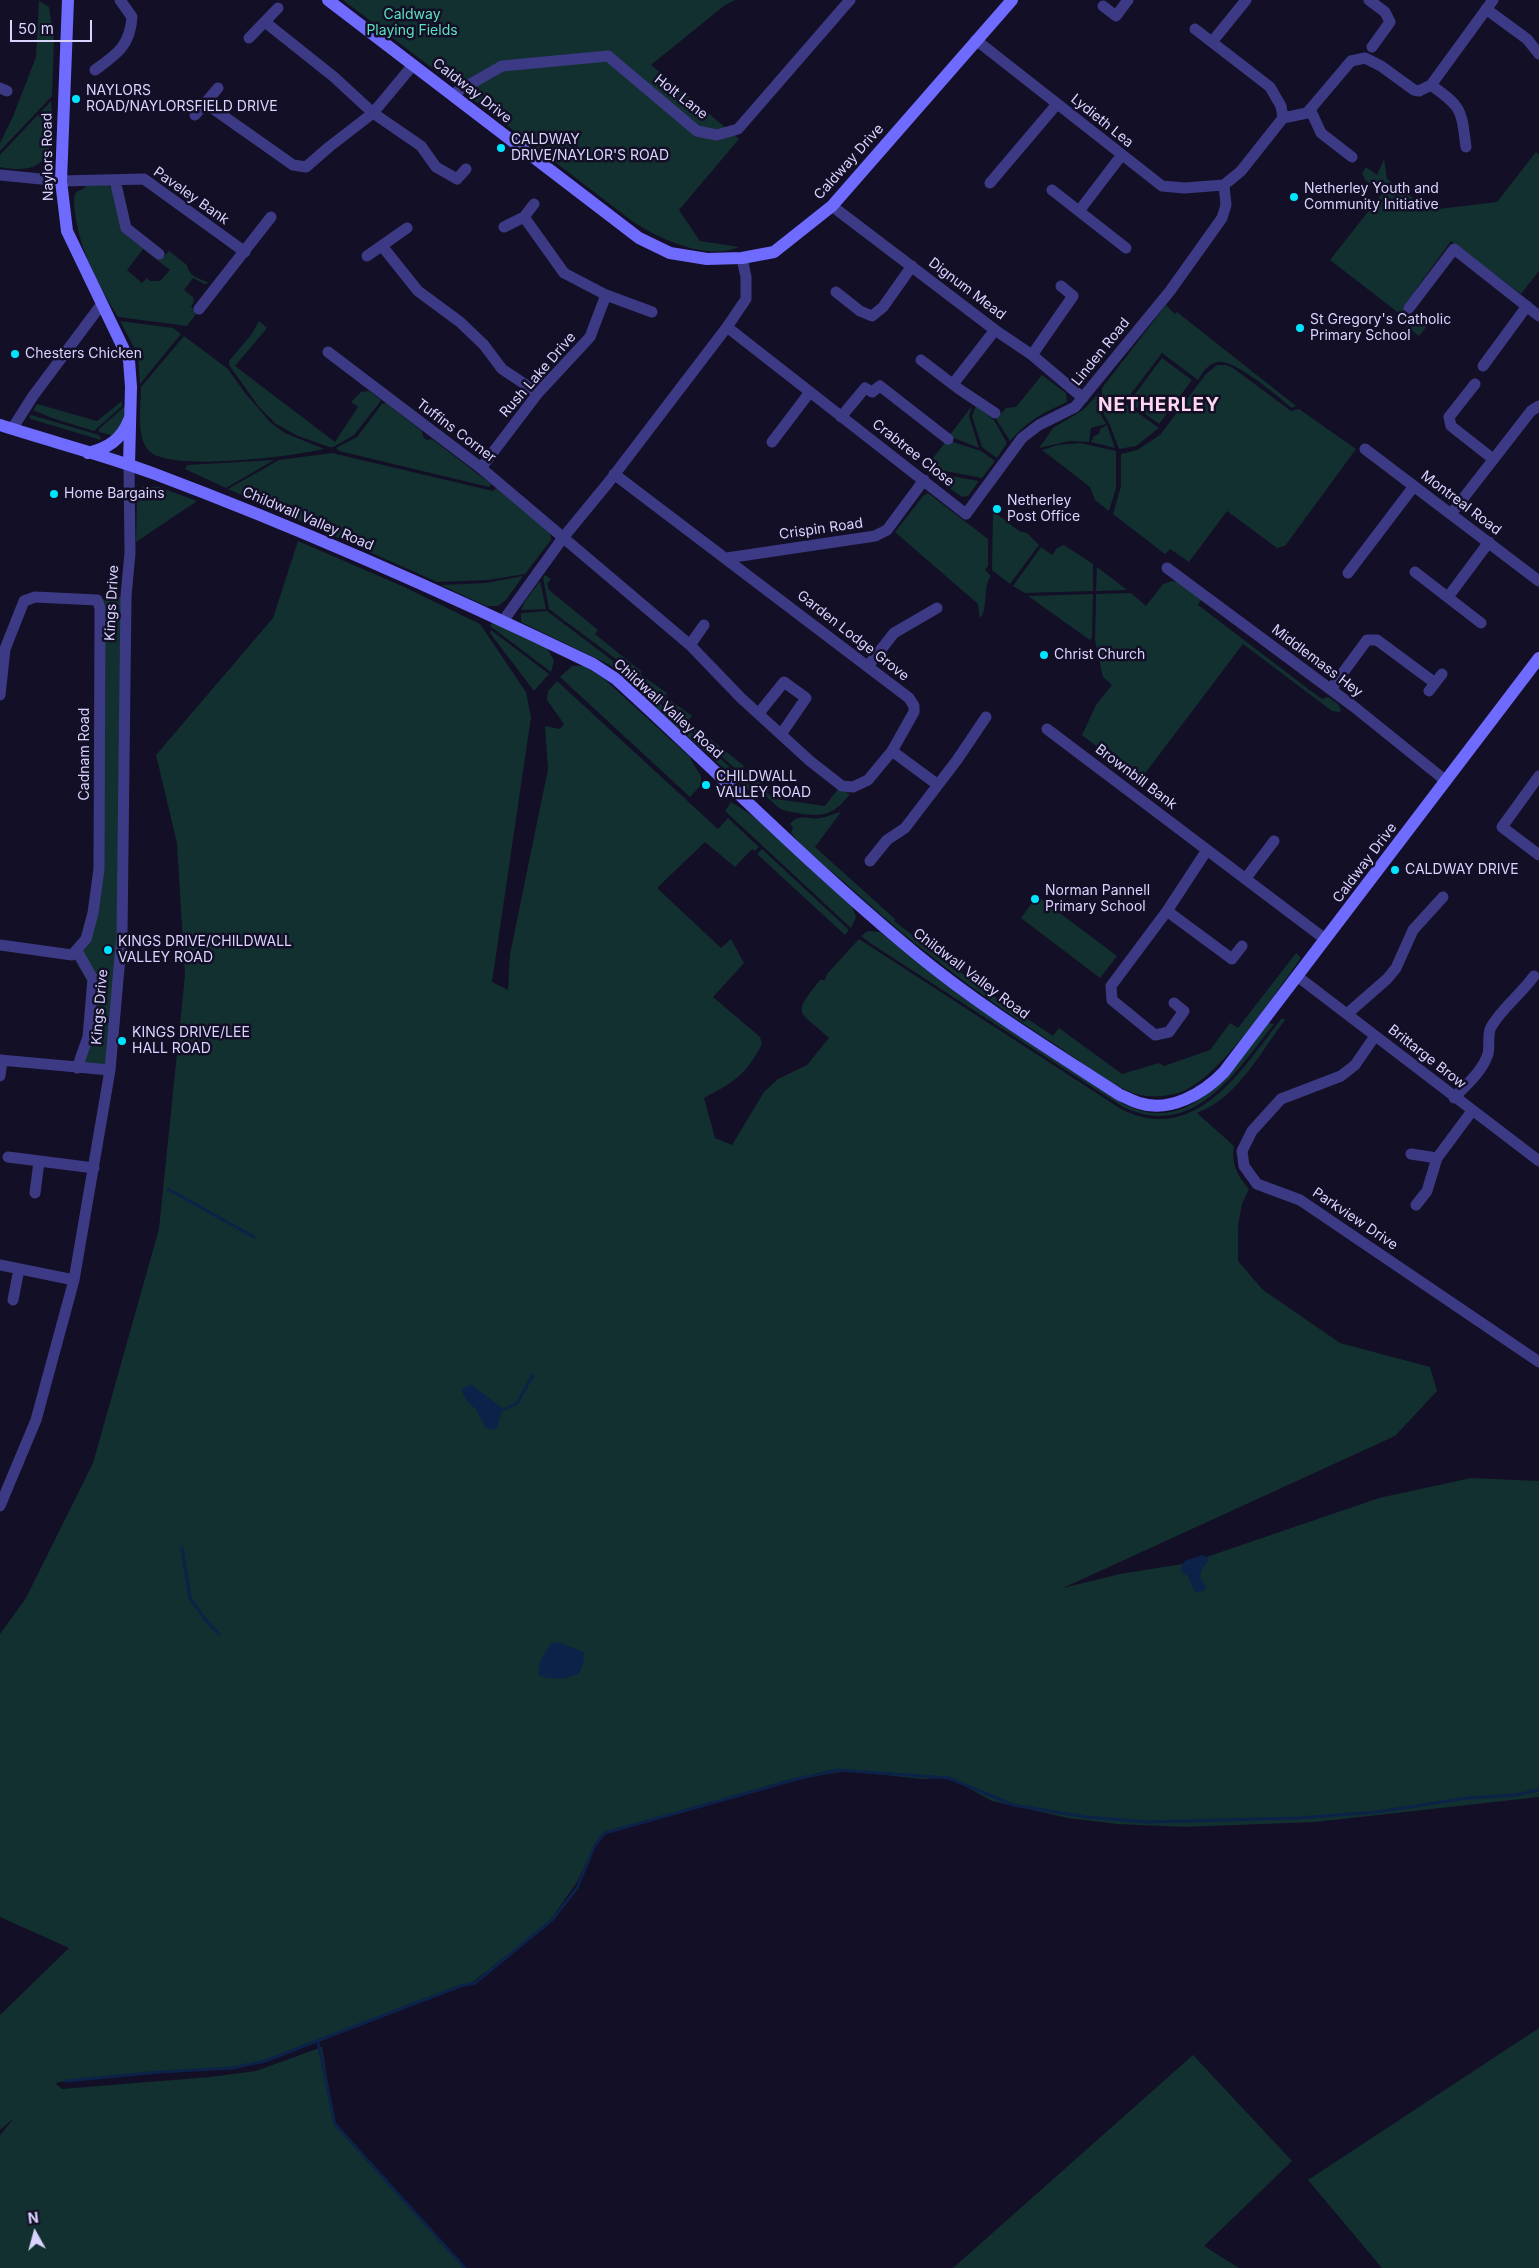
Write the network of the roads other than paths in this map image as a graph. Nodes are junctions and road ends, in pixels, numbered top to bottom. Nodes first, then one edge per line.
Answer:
1 (68, 0) edge
2 (120, 0) edge
3 (328, 0) edge
4 (850, 0) edge
5 (1012, 0) edge
6 (1128, 0) edge
7 (1246, 0) edge
8 (1369, 0) edge
9 (1490, 5) edge
10 (1103, 6) dead end
11 (278, 8) dead end
12 (265, 22) junction
13 (1195, 29) dead end
14 (249, 38) dead end
15 (976, 40) junction
16 (1212, 42) junction
17 (1372, 47) dead end
18 (1539, 54) edge
19 (413, 65) junction
20 (95, 70) dead end
21 (1431, 85) junction
22 (218, 88) dead end
23 (453, 94) junction
24 (205, 103) junction
25 (1057, 104) junction
26 (1310, 109) junction
27 (373, 113) junction
28 (195, 115) dead end
29 (1283, 118) junction
30 (1466, 147) dead end
31 (1121, 156) junction
32 (1352, 157) dead end
33 (466, 169) dead end
34 (0, 175) edge
35 (115, 180) junction
36 (61, 181) junction
37 (990, 184) dead end
38 (1224, 185) junction
39 (1052, 190) dead end
40 (534, 204) dead end
41 (832, 206) junction
42 (1079, 211) junction
43 (524, 216) junction
44 (271, 217) dead end
45 (504, 227) dead end
46 (407, 228) dead end
47 (382, 246) junction
48 (1126, 248) dead end
49 (245, 252) junction
50 (159, 254) dead end
51 (366, 256) dead end
52 (742, 258) junction
53 (912, 266) junction
54 (1060, 286) dead end
55 (836, 292) dead end
56 (606, 295) junction
57 (101, 305) junction
58 (1527, 306) junction
59 (1409, 308) dead end
60 (199, 309) dead end
61 (652, 312) dead end
62 (1539, 316) edge
63 (728, 327) junction
64 (995, 330) junction
65 (328, 352) dead end
66 (1032, 355) junction
67 (921, 360) dead end
68 (1483, 366) dead end
69 (953, 384) junction
70 (1475, 384) dead end
71 (810, 392) junction
72 (538, 393) junction
73 (1083, 398) junction
74 (1539, 406) edge
75 (995, 413) dead end
76 (841, 417) junction
77 (130, 418) junction
78 (6, 427) edge
79 (948, 439) dead end
80 (772, 442) dead end
81 (1365, 449) dead end
82 (88, 453) junction
83 (1494, 459) junction
84 (130, 465) junction
85 (481, 468) junction
86 (614, 474) junction
87 (924, 480) junction
88 (1414, 486) junction
89 (966, 514) joint
90 (1451, 514) junction
91 (562, 539) junction
92 (1489, 542) junction
93 (727, 558) junction
94 (1167, 568) dead end
95 (1415, 572) dead end
96 (1348, 573) dead end
97 (1539, 581) edge
98 (1448, 597) junction
99 (937, 608) dead end
100 (503, 621) junction
101 (1481, 623) dead end
102 (704, 625) dead end
103 (690, 645) junction
104 (3, 648) edge
105 (1539, 658) edge
106 (868, 666) junction
107 (1436, 683) dead end
108 (1331, 689) junction
109 (0, 695) edge
110 (759, 713) junction
111 (986, 717) dead end
112 (1047, 729) dead end
113 (782, 733) junction
114 (892, 751) junction
115 (1539, 776) edge
116 (1446, 780) junction
117 (938, 785) junction
118 (1274, 841) dead end
119 (1207, 850) junction
120 (1539, 855) edge
121 (870, 861) dead end
122 (1246, 878) junction
123 (1443, 897) dead end
124 (1167, 911) junction
125 (1325, 939) junction
126 (0, 945) edge
127 (1242, 946) dead end
128 (77, 951) junction
129 (1297, 976) junction
130 (1534, 976) dead end
131 (1174, 1003) dead end
132 (1347, 1014) junction
133 (1375, 1036) junction
134 (1, 1060) edge
135 (78, 1068) junction
136 (110, 1070) junction
137 (0, 1076) edge
138 (1213, 1084) joint
139 (1454, 1098) junction
140 (1472, 1110) junction
141 (1411, 1154) dead end
142 (8, 1157) dead end
143 (1437, 1158) junction
144 (1539, 1161) edge
145 (39, 1162) junction
146 (94, 1168) junction
147 (35, 1193) dead end
148 (1416, 1205) dead end
149 (0, 1265) edge
150 (19, 1269) junction
151 (74, 1280) junction
152 (13, 1300) dead end
153 (1539, 1362) edge
154 (0, 1506) edge

1 - 36 main road, Naylors Road
2 - 20 street
3 - 19 main road, Caldway Drive
4 - 23 street, Holt Lane
5 - 15 main road, Caldway Drive
6 - 10 street
7 - 16 street
8 - 17 street
9 - 18 street
9 - 21 street
11 - 12 street
12 - 14 street
12 - 27 street
13 - 16 street
15 - 25 street, Lydieth Lea
15 - 41 main road, Caldway Drive
16 - 29 street
19 - 23 main road, Caldway Drive
19 - 27 street
21 - 26 street
21 - 30 street
22 - 24 street
23 - 52 main road, Caldway Drive
24 - 27 street
24 - 28 street
25 - 31 street, Lydieth Lea
25 - 37 street
26 - 29 street
26 - 32 street
27 - 33 street
29 - 38 street
31 - 38 street, Lydieth Lea
31 - 42 street
34 - 36 street, Paveley Bank
35 - 36 street, Paveley Bank
35 - 49 street, Paveley Bank
35 - 50 street
36 - 57 main road, Naylors Road
38 - 73 street, Linden Road
39 - 42 street
40 - 43 street
41 - 52 main road, Caldway Drive
41 - 53 street, Dignum Mead
42 - 48 street
43 - 45 street
43 - 56 street
44 - 49 street
46 - 47 street
47 - 51 street
47 - 72 street
49 - 60 street
52 - 63 street
53 - 55 street
53 - 64 street, Dignum Mead
54 - 66 street
56 - 61 street
56 - 72 street, Rush Lake Drive
57 - 77 main road, Naylors Road
57 - 78 street
58 - 59 street
58 - 62 street
58 - 68 street
63 - 71 street, Crabtree Close
63 - 86 street
64 - 66 street, Dignum Mead
64 - 69 street
65 - 85 street, Tuffins Corner
66 - 73 street, Dignum Mead
67 - 69 street
69 - 75 street
70 - 83 street
71 - 76 street, Crabtree Close
71 - 80 street
72 - 85 street, Rush Lake Drive
73 - 89 street, Linden Road
74 - 83 street
76 - 79 street
76 - 87 street, Crabtree Close
77 - 82 main road
77 - 84 main road, Naylors Road
78 - 82 main road, Childwall Valley Road
81 - 88 street, Montreal Road
82 - 84 main road, Childwall Valley Road
83 - 90 street
84 - 100 main road, Childwall Valley Road
84 - 136 street, Kings Drive
85 - 91 street, Tuffins Corner
86 - 91 street
86 - 93 street, Garden Lodge Grove
87 - 89 street, Crabtree Close
87 - 93 street, Crispin Road
88 - 90 street, Montreal Road
88 - 96 street
90 - 92 street, Montreal Road
91 - 100 street
91 - 103 street, Garden Lodge Grove
92 - 97 street, Montreal Road
92 - 98 street
93 - 106 street, Garden Lodge Grove
94 - 108 street, Middlemass Hey
95 - 98 street
98 - 101 street
99 - 106 street
100 - 138 main road, Childwall Valley Road
102 - 103 street
103 - 110 street, Garden Lodge Grove
104 - 109 street
104 - 128 street, Cadnam Road
105 - 116 main road, Caldway Drive
106 - 114 street, Garden Lodge Grove
107 - 108 street
108 - 116 street, Middlemass Hey
110 - 113 street, Garden Lodge Grove
110 - 113 street
111 - 117 street
112 - 119 street, Brownbill Bank
113 - 114 street, Garden Lodge Grove
114 - 117 street
115 - 120 street
116 - 125 main road, Caldway Drive
117 - 121 street
118 - 122 street
119 - 122 street, Brownbill Bank
119 - 124 street
122 - 125 street, Brownbill Bank
123 - 132 street
124 - 127 street
124 - 131 street
125 - 129 main road, Caldway Drive
126 - 128 street
128 - 135 street
129 - 132 street, Brittarge Brow
129 - 138 main road, Caldway Drive
130 - 139 street
132 - 133 street, Brittarge Brow
133 - 139 street, Brittarge Brow
133 - 153 street, Parkview Drive
134 - 135 street
134 - 137 street
135 - 136 street
136 - 146 street, Kings Drive
139 - 140 street, Brittarge Brow
140 - 143 street
140 - 144 street, Brittarge Brow
141 - 143 street
142 - 145 street
143 - 148 street
145 - 146 street
145 - 147 street
146 - 151 street, Kings Drive
149 - 150 street
150 - 151 street
150 - 152 street
151 - 154 street, Kings Drive

